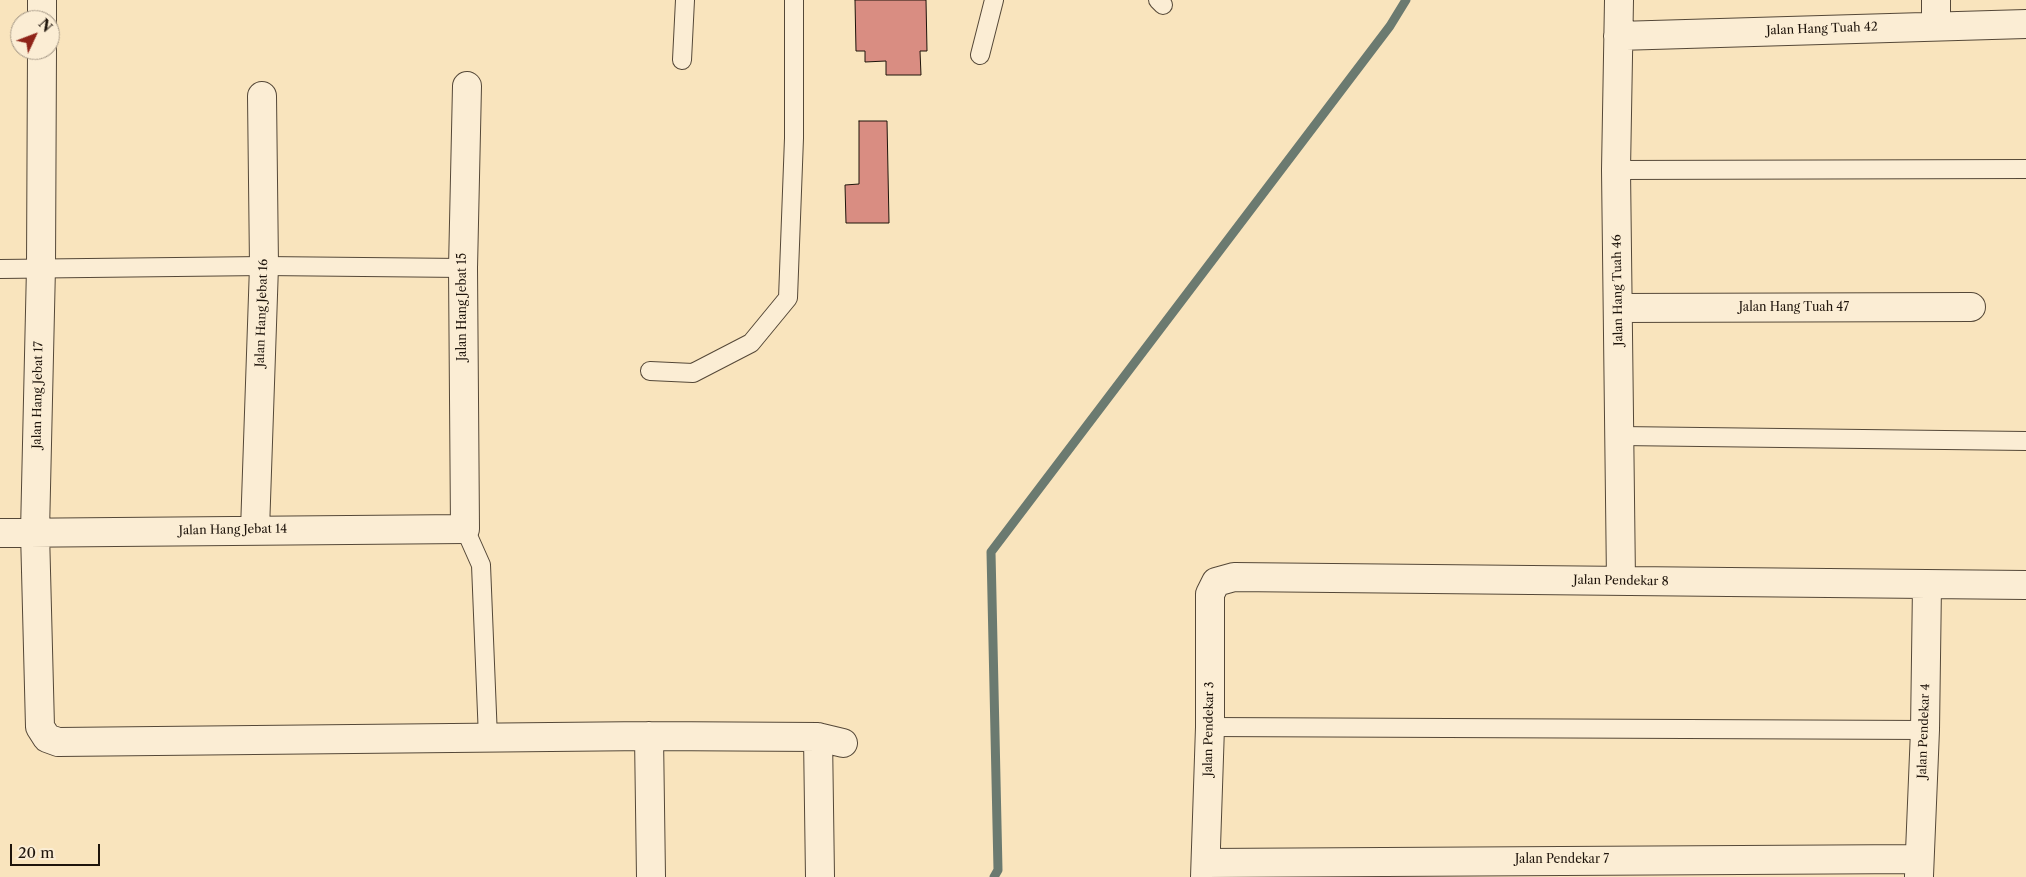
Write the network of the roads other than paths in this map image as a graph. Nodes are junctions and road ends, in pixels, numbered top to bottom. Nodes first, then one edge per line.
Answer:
1 (685, 0) edge
2 (794, 0) edge
3 (994, 0) edge
4 (1618, 0) edge
5 (1936, 13) edge
6 (2026, 24) edge
7 (1618, 36) junction
8 (980, 55) dead end
9 (42, 60) edge
10 (682, 60) dead end
11 (467, 86) dead end
12 (262, 96) dead end
13 (2026, 169) edge
14 (1616, 170) junction
15 (264, 266) junction
16 (41, 267) junction
17 (463, 268) junction
18 (0, 269) edge
19 (1971, 307) dead end
20 (1618, 308) junction
21 (650, 371) dead end
22 (1620, 436) junction
23 (2026, 441) edge
24 (465, 529) junction
25 (255, 530) junction
26 (35, 532) junction
27 (0, 533) edge
28 (1621, 580) junction
29 (1216, 582) joint
30 (2026, 585) edge
31 (1926, 586) junction
32 (1210, 727) junction
33 (1926, 730) junction
34 (649, 736) junction
35 (488, 738) junction
36 (1663, 868) edge
37 (1919, 868) edge
38 (1459, 869) edge
39 (1206, 870) edge
40 (1332, 870) edge
41 (651, 877) edge
42 (820, 877) edge

1 - 10 lane
2 - 21 lane
3 - 8 lane
4 - 7 street, Jalan Hang Tuah 46
5 - 6 street, Jalan Hang Tuah 42
5 - 7 street, Jalan Hang Tuah 42
7 - 14 street, Jalan Hang Tuah 46
9 - 16 street, Jalan Hang Jebat 17
11 - 17 street, Jalan Hang Jebat 15
12 - 15 street, Jalan Hang Jebat 16
13 - 14 lane
14 - 20 street, Jalan Hang Tuah 46
15 - 16 lane
15 - 17 lane
15 - 25 street, Jalan Hang Jebat 16
16 - 18 lane
16 - 26 street, Jalan Hang Jebat 17
17 - 24 street, Jalan Hang Jebat 15
19 - 20 street, Jalan Hang Tuah 47
20 - 22 street, Jalan Hang Tuah 46
22 - 23 lane
22 - 28 street, Jalan Hang Tuah 46
24 - 25 street, Jalan Hang Jebat 14
24 - 35 lane
25 - 26 street, Jalan Hang Jebat 14
26 - 27 street, Jalan Hang Jebat 14
26 - 35 street, Jalan Hang Jebat 17
28 - 29 street, Jalan Pendekar 8
28 - 31 street, Jalan Pendekar 8
29 - 32 street, Jalan Pendekar 3
30 - 31 street, Jalan Pendekar 8
31 - 33 street, Jalan Pendekar 4
32 - 33 lane
32 - 39 street, Jalan Pendekar 3
33 - 37 street, Jalan Pendekar 4
34 - 35 street
34 - 41 street
34 - 42 street
36 - 37 street, Jalan Pendekar 7
36 - 38 street, Jalan Pendekar 7
38 - 40 street, Jalan Pendekar 7
39 - 40 street, Jalan Pendekar 7

